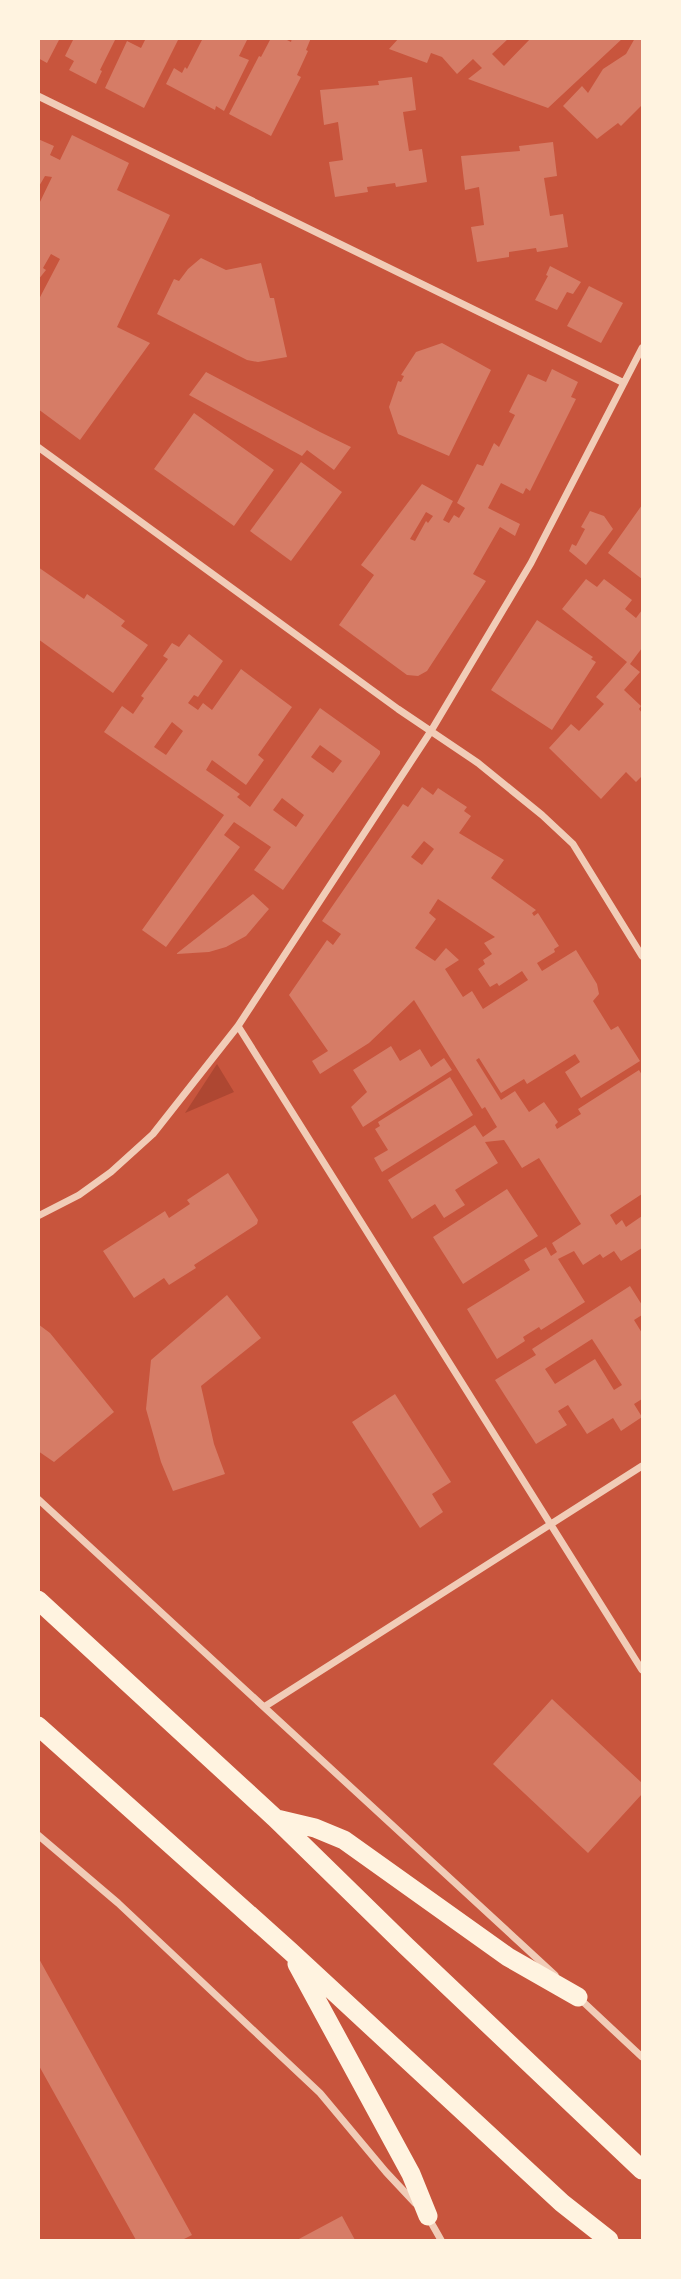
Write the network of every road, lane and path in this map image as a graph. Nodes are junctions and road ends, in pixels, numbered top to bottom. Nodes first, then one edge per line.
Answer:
1 (38, 96) edge
2 (642, 348) edge
3 (624, 383) junction
4 (38, 447) edge
5 (432, 731) junction
6 (642, 956) edge
7 (237, 1026) junction
8 (38, 1216) edge
9 (642, 1466) edge
10 (38, 1499) edge
11 (550, 1525) junction
12 (38, 1600) edge
13 (642, 1671) edge
14 (264, 1707) junction
15 (38, 1726) edge
16 (47, 1738) edge
17 (275, 1818) junction
18 (38, 1835) edge
19 (290, 1951) junction
20 (578, 1997) junction
21 (642, 2057) edge
22 (642, 2170) edge
23 (428, 2216) junction
24 (442, 2241) edge
25 (609, 2241) edge

1 - 3 street
2 - 3 street
3 - 5 street
4 - 5 street
5 - 6 street
5 - 7 street
7 - 8 street
7 - 11 street
9 - 11 street
10 - 14 street
11 - 13 street
11 - 14 street
12 - 17 highway
14 - 20 street
15 - 16 highway
16 - 19 highway
17 - 20 highway
17 - 22 highway
18 - 23 street
19 - 23 highway
19 - 25 highway
20 - 21 street
23 - 24 street

